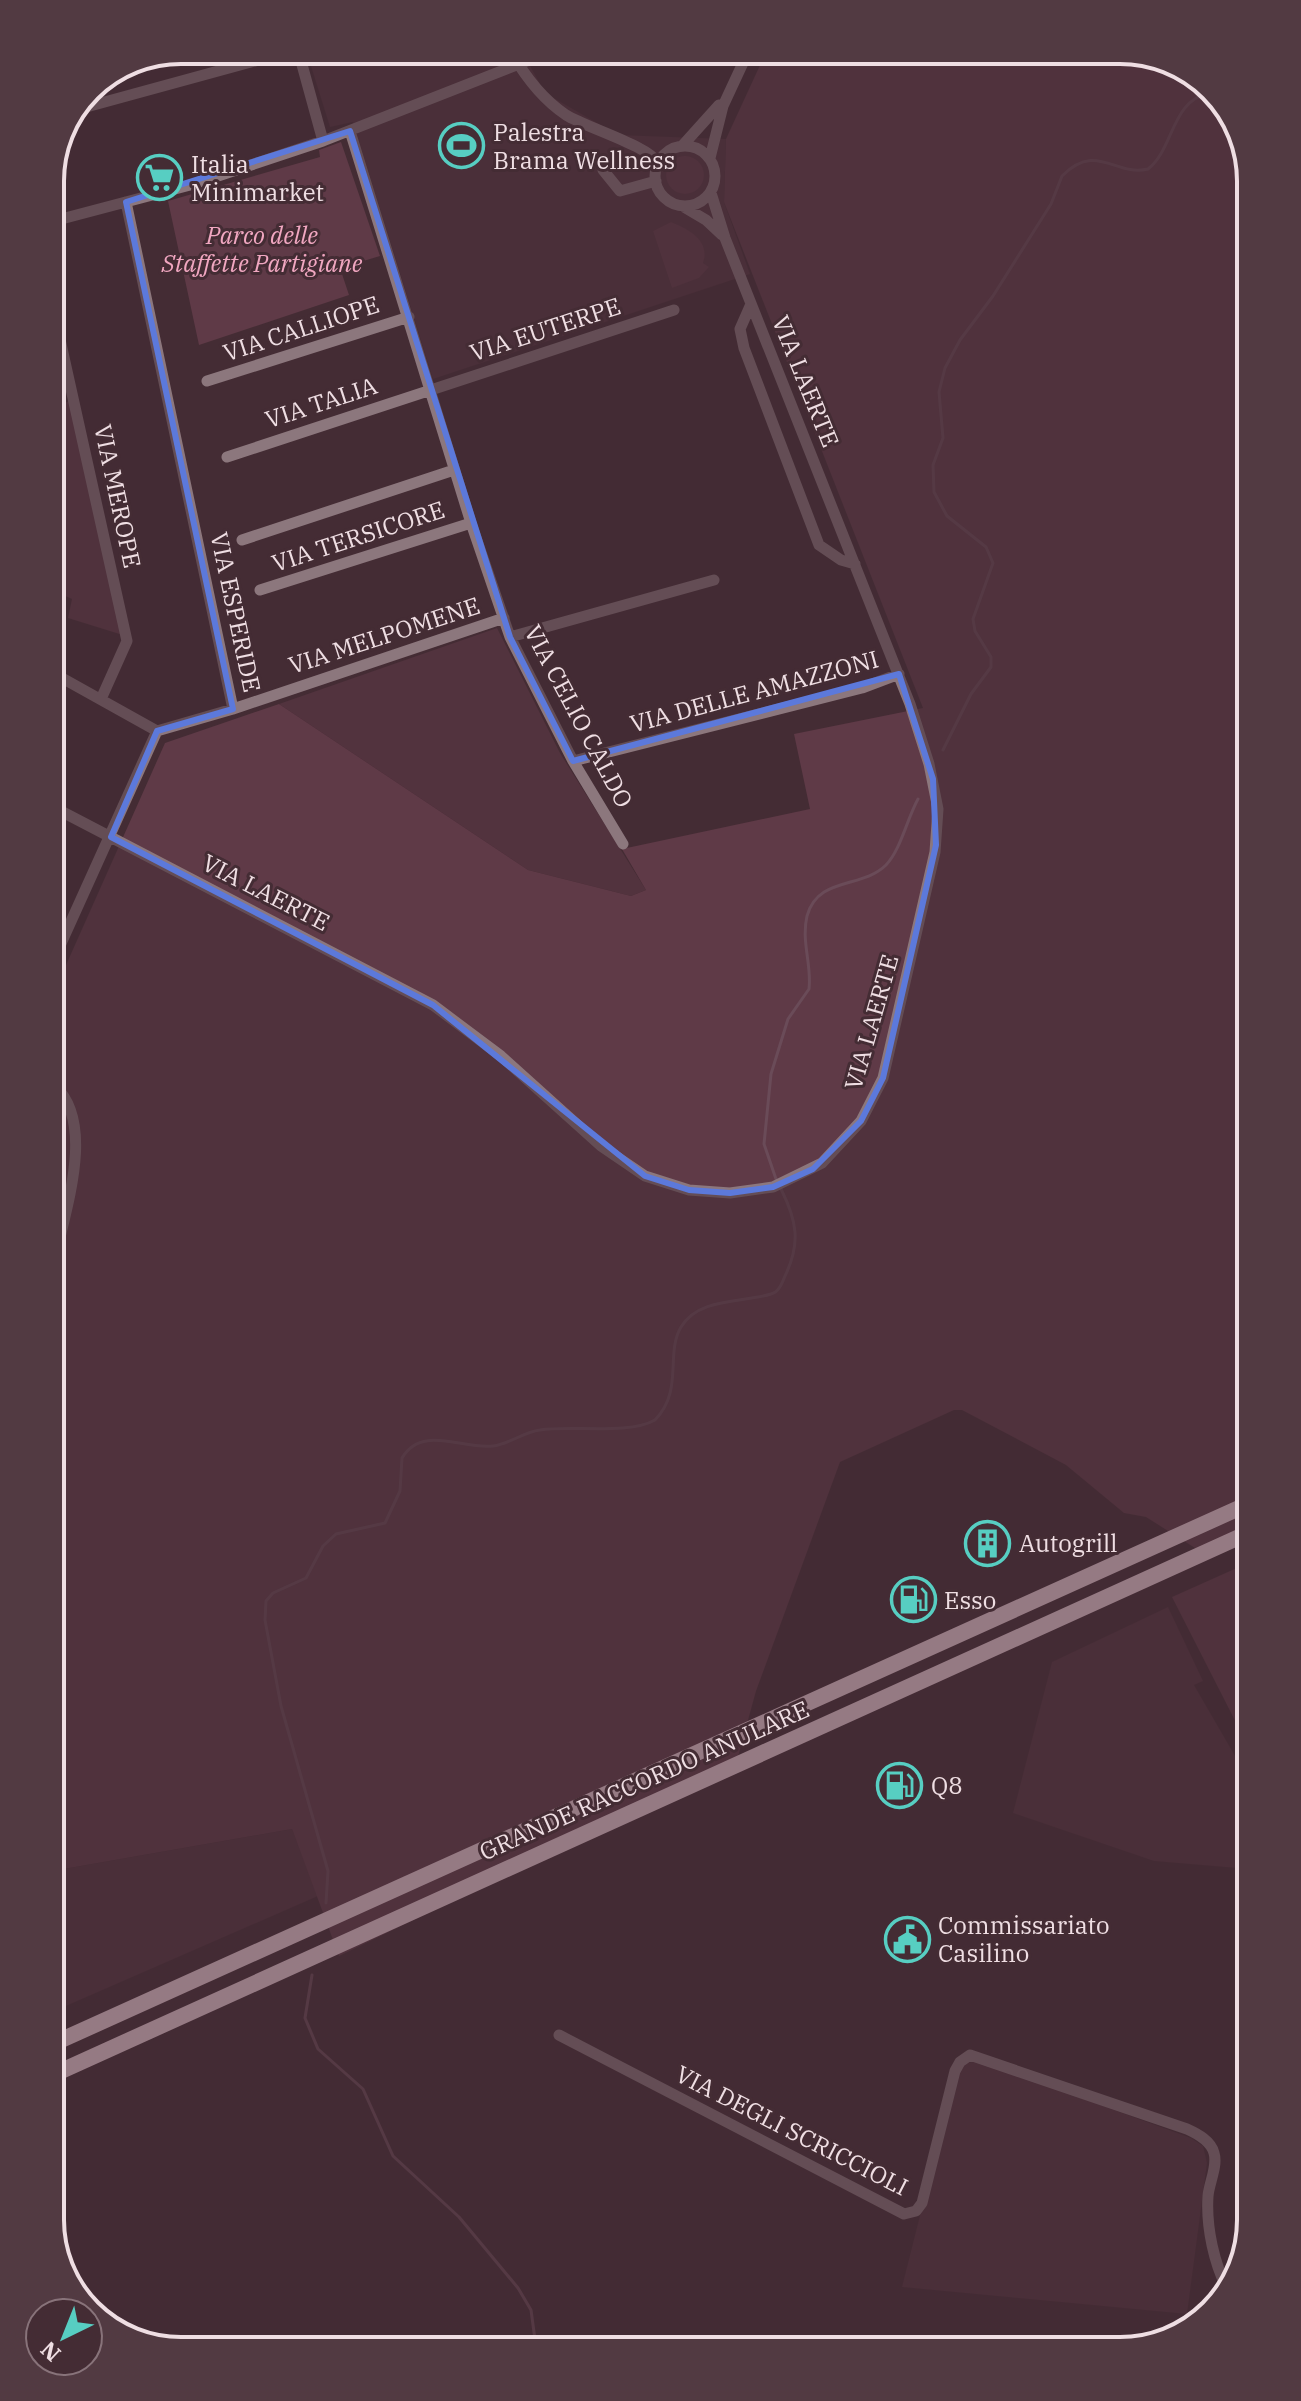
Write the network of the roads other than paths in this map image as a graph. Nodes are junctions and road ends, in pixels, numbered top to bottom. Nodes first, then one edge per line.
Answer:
1 (245, 64) edge
2 (301, 64) edge
3 (524, 64) edge
4 (742, 64) edge
5 (519, 66) junction
6 (729, 91) junction
7 (92, 105) edge
8 (350, 131) junction
9 (323, 141) junction
10 (683, 145) junction
11 (710, 158) junction
12 (658, 163) junction
13 (603, 170) dead end
14 (656, 181) junction
15 (711, 193) junction
16 (126, 202) junction
17 (681, 206) junction
18 (64, 218) edge
19 (725, 238) junction
20 (751, 304) junction
21 (674, 310) dead end
22 (409, 317) junction
23 (64, 355) edge
24 (207, 381) dead end
25 (430, 390) junction
26 (227, 457) dead end
27 (454, 470) junction
28 (471, 523) junction
29 (242, 540) dead end
30 (855, 564) junction
31 (714, 580) dead end
32 (260, 590) dead end
33 (504, 618) junction
34 (510, 637) junction
35 (899, 674) junction
36 (64, 679) edge
37 (101, 699) junction
38 (233, 709) junction
39 (157, 731) junction
40 (573, 761) junction
41 (64, 813) edge
42 (111, 837) junction
43 (623, 844) dead end
44 (64, 928) edge
45 (64, 1096) edge
46 (64, 1215) edge
47 (1237, 1509) edge
48 (1237, 1538) edge
49 (559, 2035) dead end
50 (64, 2039) edge
51 (64, 2070) edge
52 (1222, 2277) edge

1 - 7 street
2 - 9 street
3 - 5 street
4 - 6 street
5 - 8 street
5 - 12 street
6 - 10 street
6 - 11 street
8 - 9 street
8 - 22 street, VIA CELIO CALDO
9 - 16 street
10 - 11 street
10 - 12 street
11 - 15 street
12 - 14 street
13 - 14 street
14 - 17 street
15 - 17 street
15 - 19 street, VIA LAERTE
16 - 18 street
16 - 38 street, VIA ESPERIDE
17 - 19 street, VIA LAERTE
19 - 20 street, VIA LAERTE
20 - 30 street, VIA LAERTE
20 - 30 street
21 - 25 street, VIA EUTERPE
22 - 24 street, VIA CALLIOPE
22 - 25 street, VIA CELIO CALDO
23 - 37 street, VIA MEROPE
25 - 26 street, VIA TALIA
25 - 27 street, VIA CELIO CALDO
27 - 28 street, VIA CELIO CALDO
27 - 29 street
28 - 32 street, VIA TERSICORE
28 - 33 street, VIA CELIO CALDO
30 - 35 street, VIA LAERTE
31 - 34 street
33 - 34 street, VIA CELIO CALDO
33 - 38 street, VIA MELPOMENE
34 - 40 street, VIA CELIO CALDO
35 - 40 street, VIA DELLE AMAZZONI
35 - 42 street, VIA LAERTE
36 - 37 street
37 - 39 street
38 - 39 street, VIA ESPERIDE
39 - 42 street
40 - 43 street, VIA CELIO CALDO
41 - 42 street, VIA LAERTE
42 - 44 street
45 - 46 street
47 - 50 highway, GRANDE RACCORDO ANULARE
48 - 51 highway, GRANDE RACCORDO ANULARE
49 - 52 street, VIA DEGLI SCRICCIOLI

